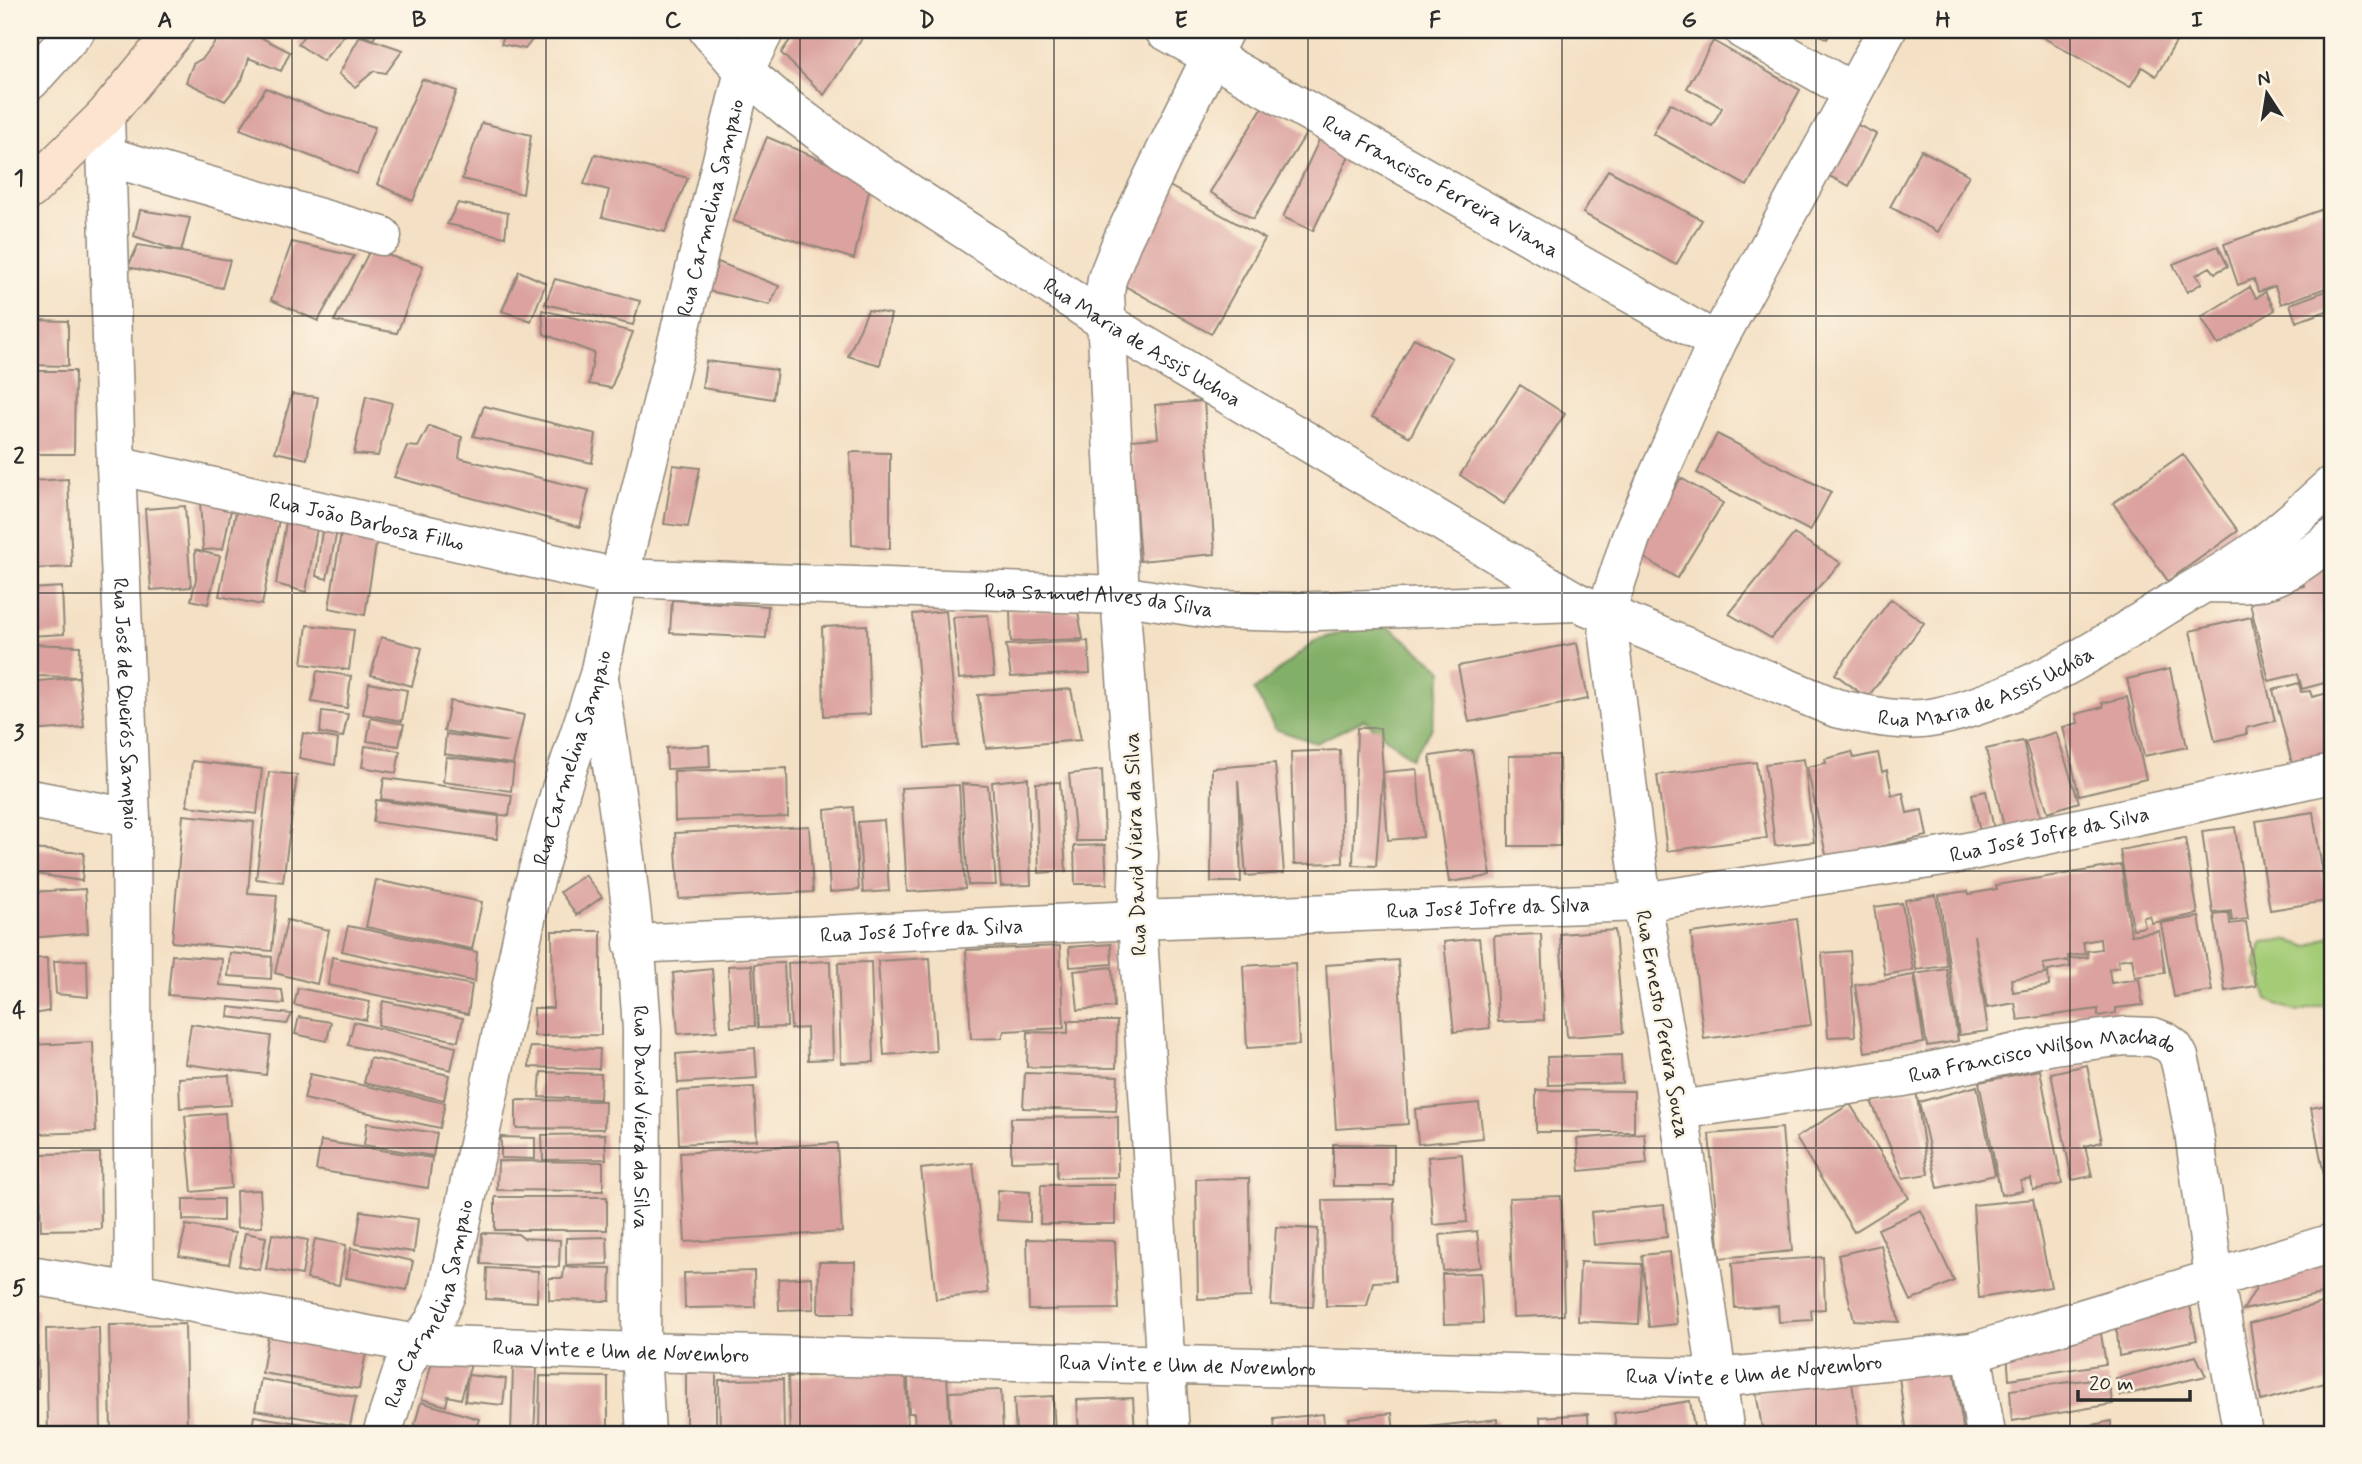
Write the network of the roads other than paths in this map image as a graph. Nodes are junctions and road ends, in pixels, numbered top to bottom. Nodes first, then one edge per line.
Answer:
1 (76, 30) edge
2 (176, 30) edge
3 (708, 30) edge
4 (765, 30) edge
5 (1164, 30) edge
6 (1743, 30) edge
7 (1887, 30) edge
8 (1217, 43) edge
9 (744, 71) junction
10 (30, 81) edge
11 (1853, 92) junction
12 (104, 116) junction
13 (106, 156) junction
14 (30, 190) edge
15 (382, 236) dead end
16 (1109, 324) junction
17 (1717, 342) junction
18 (116, 466) junction
19 (2332, 485) edge
20 (2332, 538) edge
21 (619, 578) junction
22 (2206, 583) junction
23 (1120, 595) junction
24 (1591, 607) junction
25 (598, 675) junction
26 (2332, 774) edge
27 (30, 799) edge
28 (131, 818) junction
29 (1642, 902) junction
30 (1137, 920) junction
31 (633, 944) junction
32 (1679, 1110) junction
33 (2332, 1243) edge
34 (30, 1275) edge
35 (2214, 1278) junction
36 (134, 1292) junction
37 (416, 1344) junction
38 (641, 1352) junction
39 (1972, 1352) junction
40 (1166, 1364) junction
41 (1717, 1378) junction
42 (382, 1434) edge
43 (646, 1434) edge
44 (1170, 1434) edge
45 (1725, 1434) edge
46 (1986, 1434) edge
47 (2243, 1434) edge

1 - 10 street
2 - 12 main road
3 - 9 street, Rua Maria de Assis Uchoa
4 - 9 street, Rua Carmelina Sampaio
5 - 8 street, Rua Francisco Ferreira Viana
6 - 11 street
7 - 11 street
8 - 16 street, Rua David Vieira da Silva
8 - 17 street, Rua Francisco Ferreira Viana
9 - 16 street, Rua Maria de Assis Uchoa
9 - 21 street, Rua Carmelina Sampaio
11 - 17 street
12 - 13 street, Rua José de Queirós Sampaio
12 - 14 main road
13 - 15 street
13 - 18 street, Rua José de Queirós Sampaio
16 - 23 street, Rua David Vieira da Silva
16 - 24 street, Rua Maria de Assis Uchoa
17 - 24 street
18 - 21 street, Rua João Barbosa Filho
18 - 28 street, Rua José de Queirós Sampaio
19 - 22 street, Rua Maria de Assis Uchôa
20 - 22 street
21 - 23 street, Rua Samuel Alves da Silva
21 - 25 street, Rua Carmelina Sampaio
22 - 24 street, Rua Maria de Assis Uchôa
23 - 24 street, Rua Samuel Alves da Silva
23 - 30 street, Rua David Vieira da Silva
24 - 29 street, Rua Ernesto Pereira Souza
25 - 31 street, Rua David Vieira da Silva
25 - 37 street, Rua Carmelina Sampaio
26 - 29 street, Rua José Jofre da Silva
27 - 28 street
28 - 36 street, Rua José de Queirós Sampaio
29 - 30 street, Rua José Jofre da Silva
29 - 32 street, Rua Ernesto Pereira Souza
30 - 31 street, Rua José Jofre da Silva
30 - 40 street, Rua David Vieira da Silva
31 - 38 street, Rua David Vieira da Silva
32 - 35 street, Rua Francisco Wilson Machado
32 - 41 street, Rua Ernesto Pereira Souza
33 - 35 street, Rua Vinte e Um de Novembro
34 - 36 street, Rua Vinte e Um de Novembro
35 - 39 street, Rua Vinte e Um de Novembro
35 - 47 street, Rua Francisco Wilson Machado
36 - 37 street, Rua Vinte e Um de Novembro
37 - 38 street, Rua Vinte e Um de Novembro
37 - 42 street, Rua Carmelina Sampaio
38 - 40 street, Rua Vinte e Um de Novembro
38 - 43 street, Rua David Vieira da Silva
39 - 41 street, Rua Vinte e Um de Novembro
39 - 46 street
40 - 41 street, Rua Vinte e Um de Novembro
40 - 44 street, Rua David Vieira da Silva
41 - 45 street, Rua Ernesto Pereira Souza

